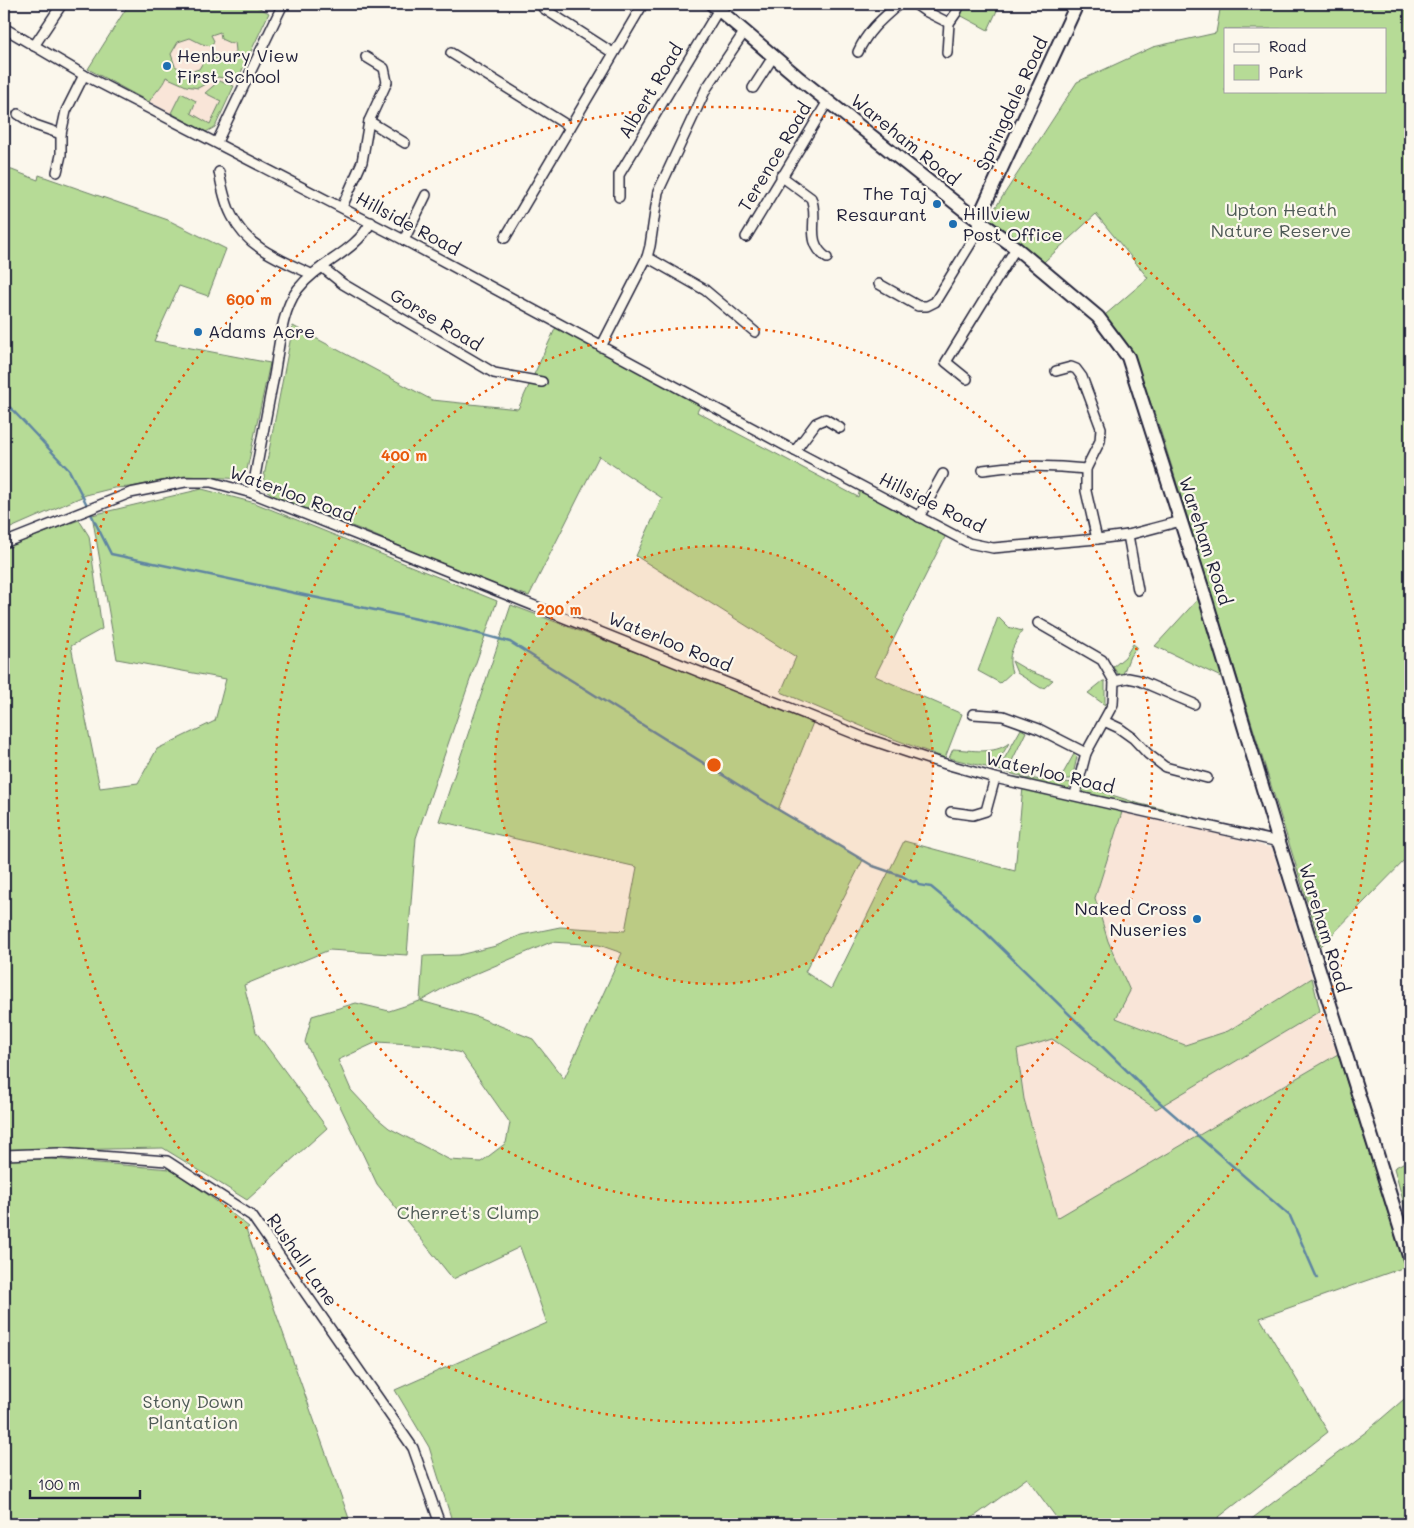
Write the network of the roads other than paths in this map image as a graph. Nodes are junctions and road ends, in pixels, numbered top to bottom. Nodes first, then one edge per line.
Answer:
1 (62, 4) edge
2 (283, 4) edge
3 (643, 4) edge
4 (899, 4) edge
5 (914, 4) edge
6 (960, 4) edge
7 (1077, 4) edge
8 (717, 6) edge
9 (544, 8) dead end
10 (949, 23) junction
11 (4, 28) edge
12 (745, 31) junction
13 (34, 46) junction
14 (858, 52) dead end
15 (451, 53) dead end
16 (613, 53) junction
17 (947, 53) dead end
18 (366, 56) dead end
19 (773, 57) junction
20 (84, 74) junction
21 (753, 88) dead end
22 (828, 101) junction
23 (18, 114) dead end
24 (369, 120) junction
25 (570, 127) junction
26 (61, 134) junction
27 (217, 142) junction
28 (405, 143) dead end
29 (57, 172) dead end
30 (219, 172) dead end
31 (781, 176) junction
32 (426, 195) dead end
33 (619, 197) dead end
34 (342, 208) junction
35 (978, 219) junction
36 (371, 222) junction
37 (746, 232) dead end
38 (506, 238) dead end
39 (404, 240) junction
40 (1016, 248) junction
41 (647, 257) junction
42 (827, 258) dead end
43 (322, 267) junction
44 (311, 274) junction
45 (879, 284) dead end
46 (755, 332) dead end
47 (601, 347) junction
48 (1056, 371) dead end
49 (967, 379) dead end
50 (542, 382) dead end
51 (840, 428) dead end
52 (795, 451) junction
53 (983, 470) dead end
54 (1086, 470) junction
55 (943, 474) dead end
56 (252, 493) junction
57 (919, 517) junction
58 (1181, 521) junction
59 (1128, 535) junction
60 (1097, 539) junction
61 (4, 543) edge
62 (1138, 590) dead end
63 (1038, 623) dead end
64 (1114, 681) junction
65 (1194, 704) dead end
66 (973, 714) dead end
67 (1104, 721) junction
68 (1086, 753) junction
69 (995, 778) junction
70 (1207, 778) dead end
71 (1075, 795) junction
72 (951, 812) dead end
73 (1279, 842) junction
74 (4, 1155) edge
75 (1410, 1259) edge
76 (440, 1524) edge

1 - 13 street
2 - 27 street
3 - 16 street
4 - 14 street
5 - 10 street
6 - 10 street
7 - 35 street, Springdale Road
8 - 12 street, Wareham Road
8 - 33 street, Albert Road
9 - 16 street
10 - 17 street
11 - 13 street, Hillside Road
12 - 19 street, Wareham Road
12 - 41 street
13 - 20 street, Hillside Road
15 - 25 street
16 - 25 street
18 - 24 street
19 - 21 street
19 - 22 street, Wareham Road
20 - 26 street
20 - 27 street, Hillside Road
22 - 31 street, Terence Road
22 - 35 street, Wareham Road
23 - 26 street
24 - 28 street
24 - 34 street
25 - 38 street
26 - 29 street
27 - 34 street, Hillside Road
30 - 44 street
31 - 37 street, Terence Road
31 - 42 street
32 - 39 street
34 - 36 street, Hillside Road
35 - 40 street, Wareham Road
35 - 45 street
36 - 39 street, Hillside Road
36 - 43 street
39 - 47 street, Hillside Road
40 - 49 street
40 - 58 street, Wareham Road
41 - 46 street
41 - 47 street
43 - 44 street
43 - 50 street, Gorse Road
44 - 56 street
47 - 52 street, Hillside Road
48 - 54 street
51 - 52 street
52 - 57 street, Hillside Road
53 - 54 street
54 - 60 street
55 - 57 street
56 - 61 street, Waterloo Road
56 - 69 street, Waterloo Road
57 - 60 street, Hillside Road
58 - 59 street, Hillside Road
58 - 73 street, Wareham Road
59 - 60 street, Hillside Road
59 - 62 street
63 - 64 street
64 - 65 street
64 - 67 street
66 - 68 street
67 - 68 street
67 - 70 street
68 - 71 street
69 - 71 street, Waterloo Road
69 - 72 street
71 - 73 street, Waterloo Road
73 - 75 street, Wareham Road
74 - 76 street, Rushall Lane

